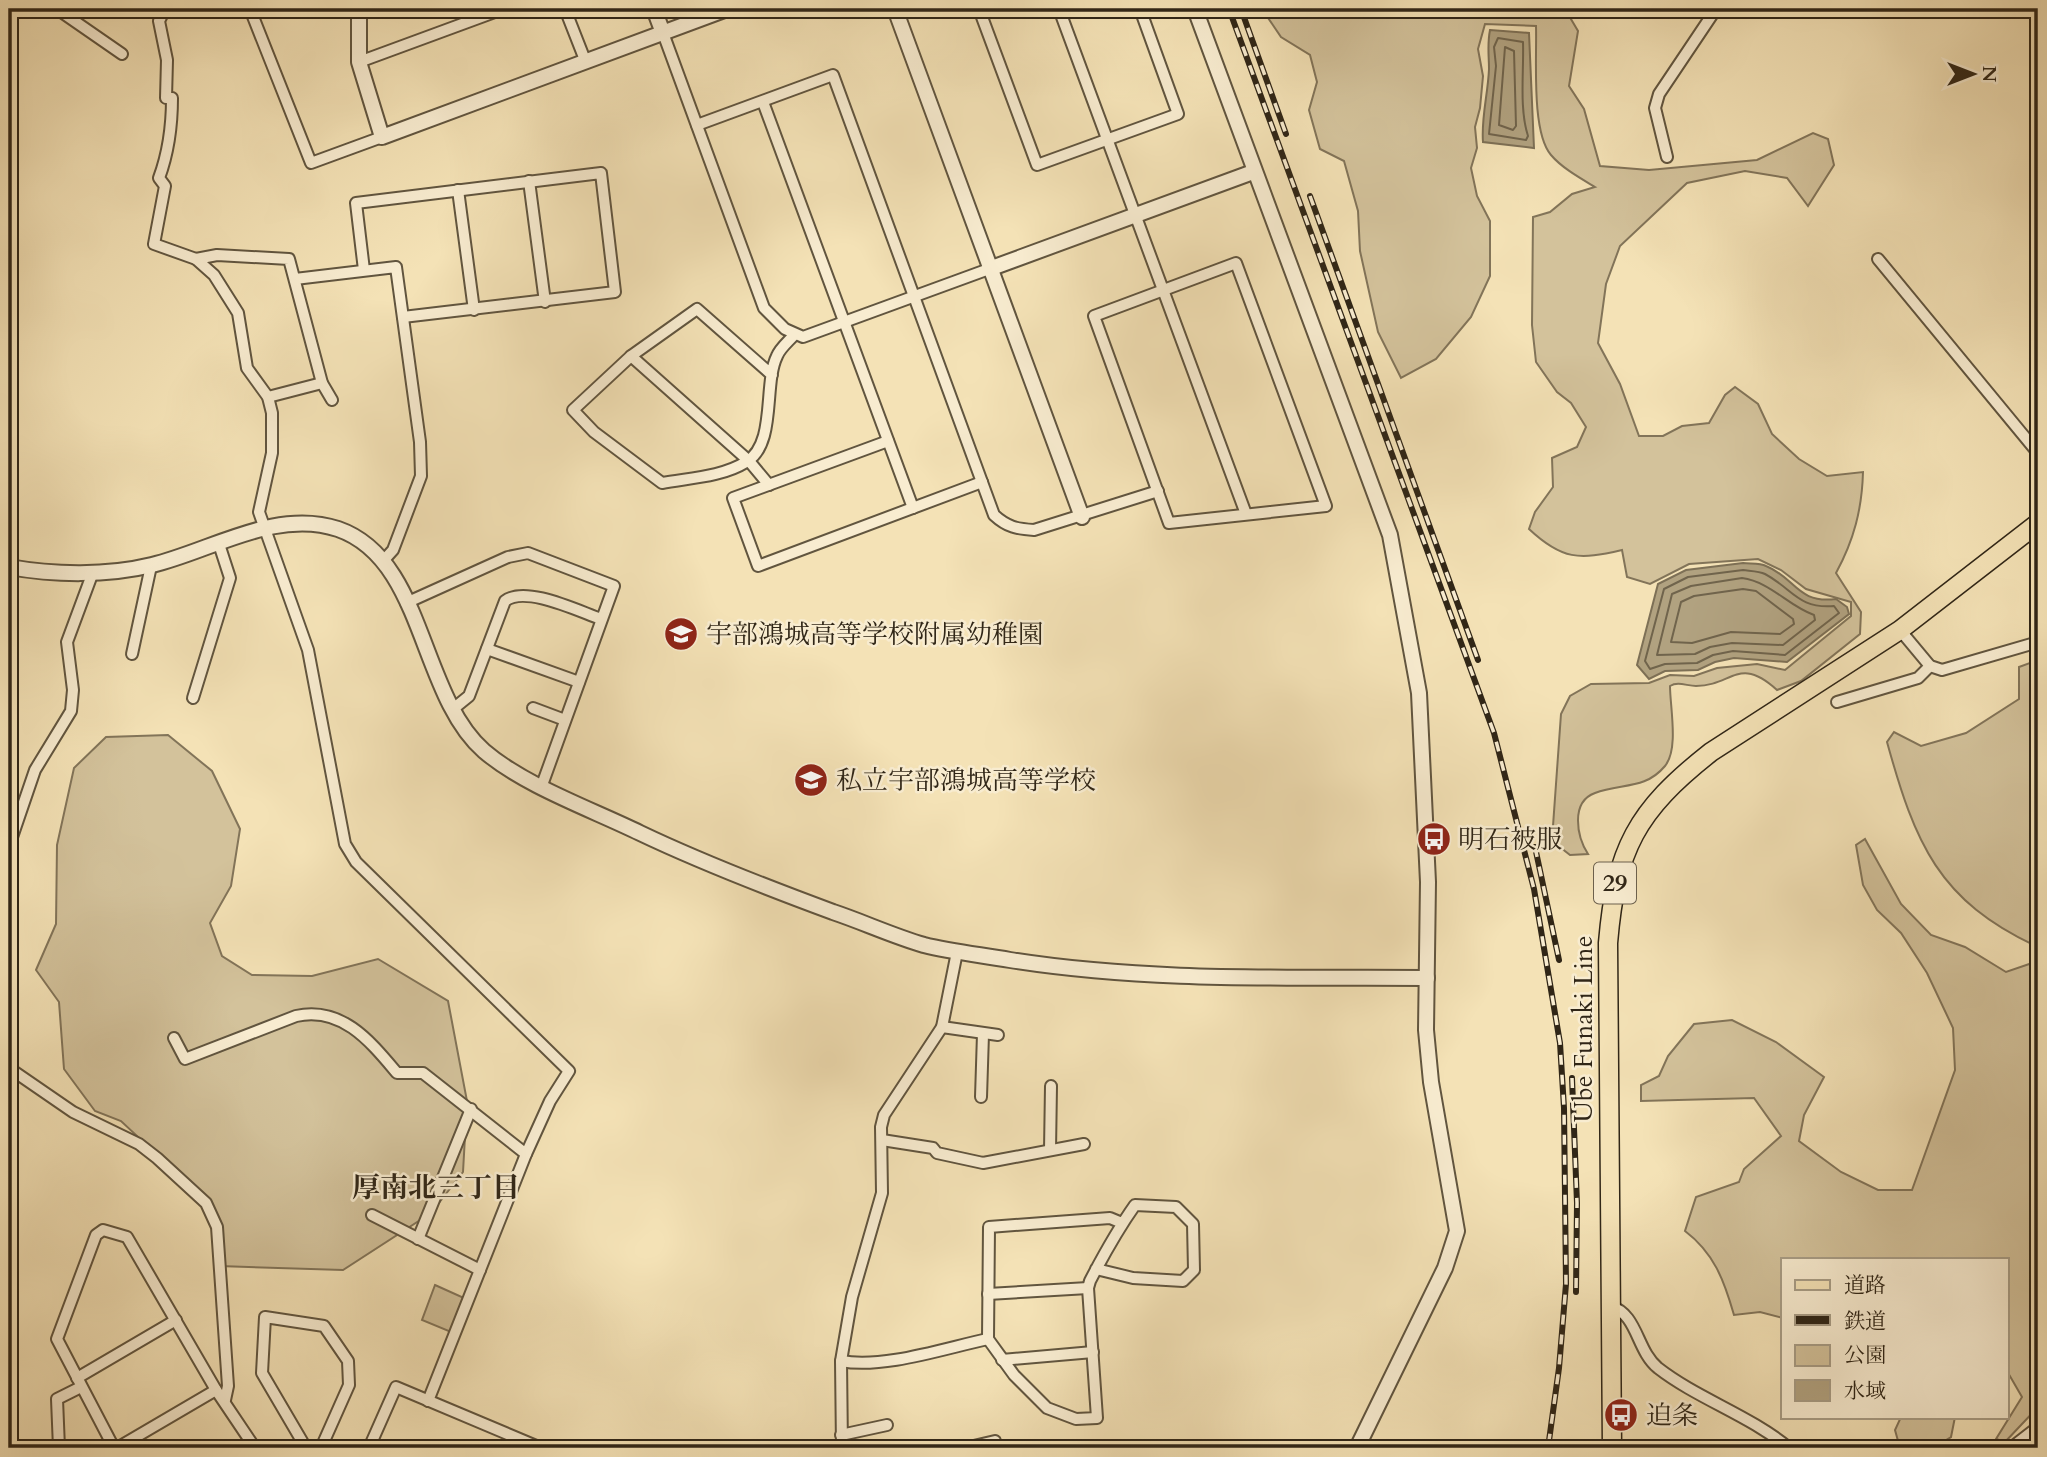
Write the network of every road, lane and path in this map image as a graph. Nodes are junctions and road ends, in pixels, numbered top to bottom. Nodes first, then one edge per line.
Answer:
1 (57, 9) edge
2 (165, 9) edge
3 (250, 9) edge
4 (359, 9) edge
5 (503, 9) edge
6 (565, 9) edge
7 (654, 9) edge
8 (727, 9) edge
9 (895, 9) edge
10 (979, 9) edge
11 (1059, 9) edge
12 (1140, 9) edge
13 (1195, 9) edge
14 (1716, 9) edge
15 (663, 33) junction
16 (122, 54) dead end
17 (585, 60) junction
18 (359, 62) junction
19 (762, 102) junction
20 (697, 125) junction
21 (382, 136) junction
22 (1107, 141) junction
23 (1667, 157) dead end
24 (1253, 172) junction
25 (528, 181) junction
26 (458, 190) junction
27 (1135, 215) junction
28 (197, 259) junction
29 (1878, 259) dead end
30 (989, 268) junction
31 (364, 270) junction
32 (295, 279) junction
33 (1165, 289) junction
34 (916, 296) junction
35 (545, 302) junction
36 (474, 310) junction
37 (403, 317) junction
38 (844, 322) junction
39 (794, 335) junction
40 (631, 356) junction
41 (772, 375) junction
42 (321, 383) junction
43 (268, 397) junction
44 (332, 400) dead end
45 (888, 441) junction
46 (2038, 453) edge
47 (748, 461) junction
48 (982, 482) junction
49 (769, 485) junction
50 (1158, 491) junction
51 (913, 508) junction
52 (1247, 514) junction
53 (1082, 517) junction
54 (2038, 523) edge
55 (265, 529) junction
56 (219, 544) junction
57 (383, 561) junction
58 (150, 566) junction
59 (9, 567) edge
60 (93, 572) junction
61 (406, 603) junction
62 (601, 619) junction
63 (1900, 630) junction
64 (2038, 642) edge
65 (487, 649) junction
66 (132, 654) dead end
67 (1930, 666) junction
68 (579, 682) junction
69 (193, 698) dead end
70 (1837, 702) dead end
71 (533, 708) dead end
72 (453, 709) junction
73 (565, 720) junction
74 (542, 785) junction
75 (9, 846) edge
76 (957, 951) junction
77 (1427, 978) junction
78 (942, 1027) junction
79 (983, 1034) junction
80 (998, 1035) dead end
81 (174, 1038) dead end
82 (9, 1068) edge
83 (1051, 1086) dead end
84 (981, 1097) dead end
85 (471, 1109) junction
86 (882, 1140) junction
87 (1084, 1144) dead end
88 (1050, 1150) junction
89 (526, 1154) junction
90 (372, 1215) dead end
91 (1122, 1223) junction
92 (418, 1238) junction
93 (1096, 1269) junction
94 (480, 1270) junction
95 (1088, 1288) junction
96 (988, 1294) junction
97 (1610, 1306) junction
98 (176, 1320) junction
99 (988, 1339) junction
100 (1093, 1352) junction
101 (1002, 1360) junction
102 (841, 1361) junction
103 (79, 1383) junction
104 (216, 1390) junction
105 (225, 1400) junction
106 (428, 1401) junction
107 (887, 1426) dead end
108 (2038, 1427) edge
109 (841, 1435) junction
110 (995, 1441) dead end
111 (60, 1448) edge
112 (116, 1448) edge
113 (255, 1448) edge
114 (306, 1448) edge
115 (321, 1448) edge
116 (369, 1448) edge
117 (541, 1448) edge
118 (842, 1448) edge
119 (965, 1448) edge
120 (1357, 1448) edge
121 (1612, 1448) edge
122 (1789, 1448) edge
123 (2011, 1448) edge

1 - 16 street
2 - 28 street
3 - 21 street
4 - 18 street
5 - 18 street
6 - 17 street
7 - 15 street
8 - 15 street
9 - 30 street
10 - 22 street
11 - 22 street
12 - 22 street
13 - 24 street
14 - 23 street
15 - 17 street
15 - 20 street
17 - 21 street
18 - 21 street
19 - 20 street
19 - 34 street
19 - 38 street
20 - 39 street
22 - 27 street
24 - 27 street
24 - 77 street
25 - 26 street
25 - 35 street
25 - 35 street
26 - 31 street
26 - 36 street
27 - 30 street
27 - 33 street
28 - 32 street
28 - 43 street
29 - 46 street
30 - 34 street
30 - 53 street
31 - 32 street
31 - 37 street
32 - 42 street
33 - 50 street
33 - 52 street
33 - 52 street
34 - 38 street
34 - 48 street
35 - 36 street
36 - 37 street
37 - 57 street
38 - 39 street
38 - 45 street
39 - 41 street
40 - 41 street
40 - 47 street
40 - 47 street
41 - 47 street
42 - 43 street
42 - 44 street
43 - 55 street
45 - 49 street
45 - 51 street
47 - 49 street
48 - 51 street
48 - 53 street
49 - 51 street
50 - 52 street
50 - 53 street
54 - 63 main road, Ube Funaki Line / 29
55 - 56 street
55 - 57 street
55 - 89 street
56 - 58 street
56 - 69 street
57 - 61 street
58 - 60 street
58 - 66 street
59 - 60 street
60 - 75 street
61 - 62 street
61 - 72 street
62 - 65 street
62 - 68 street
63 - 67 street
63 - 97 main road, Ube Funaki Line / 29
64 - 67 street
65 - 68 street
65 - 72 street
67 - 70 street
68 - 73 street
71 - 73 street
72 - 74 street
73 - 74 street
74 - 76 street
76 - 77 street
76 - 78 street
77 - 120 street
78 - 79 street
78 - 86 street
79 - 80 street
79 - 84 street
81 - 85 street
82 - 105 street
83 - 88 street
85 - 89 street
85 - 92 street
86 - 88 street
86 - 102 street
87 - 88 street
89 - 94 street
90 - 92 street
91 - 93 street
91 - 93 street
91 - 96 street
92 - 94 street
93 - 95 street
94 - 106 street
95 - 96 street
95 - 100 street
96 - 99 street
97 - 121 main road, Ube Funaki Line / 29
97 - 122 street
98 - 103 street
98 - 103 street
98 - 104 street
99 - 101 street
99 - 102 street
100 - 101 street
100 - 101 street
102 - 109 street
103 - 111 street
103 - 112 street
104 - 105 street
104 - 112 street
105 - 113 street
106 - 116 street
106 - 117 street
107 - 109 street
108 - 123 street
109 - 118 street
110 - 119 street
114 - 115 street

